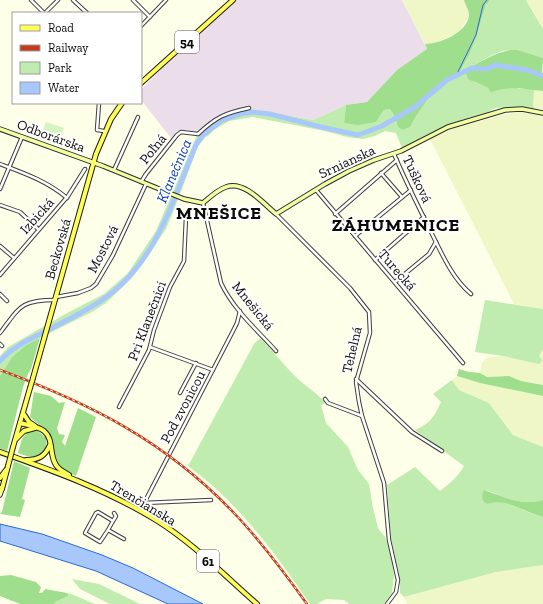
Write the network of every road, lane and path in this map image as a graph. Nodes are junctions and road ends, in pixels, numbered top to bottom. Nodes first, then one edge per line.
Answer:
1 (31, 0) edge
2 (58, 0) edge
3 (73, 0) edge
4 (133, 0) edge
5 (166, 0) edge
6 (233, 0) edge
7 (44, 12) edge
8 (46, 12) edge
9 (85, 12) edge
10 (150, 17) junction
11 (142, 25) edge
12 (142, 82) edge
13 (99, 104) edge
14 (121, 104) edge
15 (249, 108) dead end
16 (543, 113) edge
17 (138, 117) dead end
18 (0, 129) edge
19 (104, 131) junction
20 (22, 137) junction
21 (394, 154) junction
22 (397, 160) junction
23 (94, 163) junction
24 (0, 164) edge
25 (10, 167) junction
26 (85, 169) dead end
27 (114, 171) junction
28 (381, 173) junction
29 (141, 182) junction
30 (146, 184) junction
31 (0, 189) edge
32 (316, 190) junction
33 (411, 190) junction
34 (402, 197) junction
35 (67, 198) junction
36 (203, 203) junction
37 (0, 205) edge
38 (276, 214) junction
39 (335, 214) junction
40 (186, 217) dead end
41 (424, 217) junction
42 (38, 229) junction
43 (355, 236) junction
44 (436, 242) junction
45 (0, 246) edge
46 (14, 258) junction
47 (375, 260) junction
48 (0, 275) edge
49 (395, 282) junction
50 (0, 294) edge
51 (471, 294) dead end
52 (56, 298) junction
53 (7, 301) dead end
54 (240, 311) junction
55 (0, 333) edge
56 (150, 347) junction
57 (276, 351) dead end
58 (196, 363) junction
59 (463, 363) dead end
60 (214, 370) junction
61 (356, 379) junction
62 (180, 393) dead end
63 (325, 399) dead end
64 (119, 407) dead end
65 (23, 414) junction
66 (362, 416) junction
67 (20, 423) junction
68 (37, 428) junction
69 (15, 439) junction
70 (50, 444) junction
71 (442, 451) dead end
72 (0, 452) edge
73 (23, 460) junction
74 (8, 466) junction
75 (0, 478) edge
76 (72, 478) junction
77 (1, 488) edge
78 (0, 495) edge
79 (211, 500) dead end
80 (144, 503) junction
81 (140, 511) junction
82 (114, 513) dead end
83 (113, 521) junction
84 (108, 530) junction
85 (124, 539) dead end
86 (256, 604) edge
87 (387, 604) edge

1 - 7 street
2 - 8 street
3 - 9 street
4 - 10 street
5 - 10 street
6 - 12 main road, 54
10 - 11 street
13 - 19 street
14 - 19 main road, Beckovská
15 - 29 street, Poľná
16 - 21 street, Srnianska
17 - 27 street
18 - 20 street, Odborárska
19 - 23 main road, Beckovská
20 - 23 street, Odborárska
20 - 25 street
21 - 22 street, Tušková
21 - 32 street, Srnianska
22 - 28 street
22 - 33 street, Tušková
23 - 27 street
23 - 52 main road, Beckovská
24 - 25 street
25 - 31 street
25 - 35 street
26 - 35 street, Izbická
27 - 29 street
28 - 34 street
28 - 39 street
29 - 30 street
30 - 36 street
30 - 52 street, Mostová
32 - 38 street, Srnianska
32 - 39 street, Turecká
33 - 34 street
33 - 41 street, Tušková
34 - 43 street
35 - 42 street, Izbická
36 - 38 street, Tehelná
36 - 54 street, Mnešická
37 - 42 street
38 - 61 street, Tehelná
39 - 43 street, Turecká
40 - 56 street, Pri Klanečnici
41 - 44 street, Tušková
41 - 47 street
42 - 46 street, Izbická
43 - 47 street, Turecká
44 - 49 street
44 - 51 street, Tušková
45 - 46 street
46 - 48 street, Izbická
47 - 49 street, Turecká
49 - 59 street, Turecká
50 - 53 street
52 - 55 street, Mostová
52 - 65 main road, Beckovská, bridge
54 - 57 street, Mnešická
54 - 60 street, Pod zvonicou
56 - 58 street
56 - 64 street, Pri Klanečnici
58 - 60 street
58 - 62 street
60 - 80 street, Pod zvonicou
61 - 66 street, Tehelná
61 - 71 street
63 - 66 street
65 - 67 main road, Beckovská
65 - 68 main road
66 - 87 street, Tehelná
67 - 68 main road
67 - 69 main road, Beckovská
68 - 69 main road
68 - 70 main road
69 - 74 main road, Beckovská, bridge
70 - 73 main road
70 - 76 main road
72 - 73 main road, Trenčianska / 61
73 - 76 main road, Trenčianska / 61
74 - 75 main road
74 - 77 main road, Beckovská
76 - 81 main road, Trenčianska / 61
77 - 78 street
79 - 80 street
80 - 81 street, Pod zvonicou
81 - 86 main road, Trenčianska / 61
82 - 83 street
83 - 84 street
83 - 84 street
84 - 85 street

